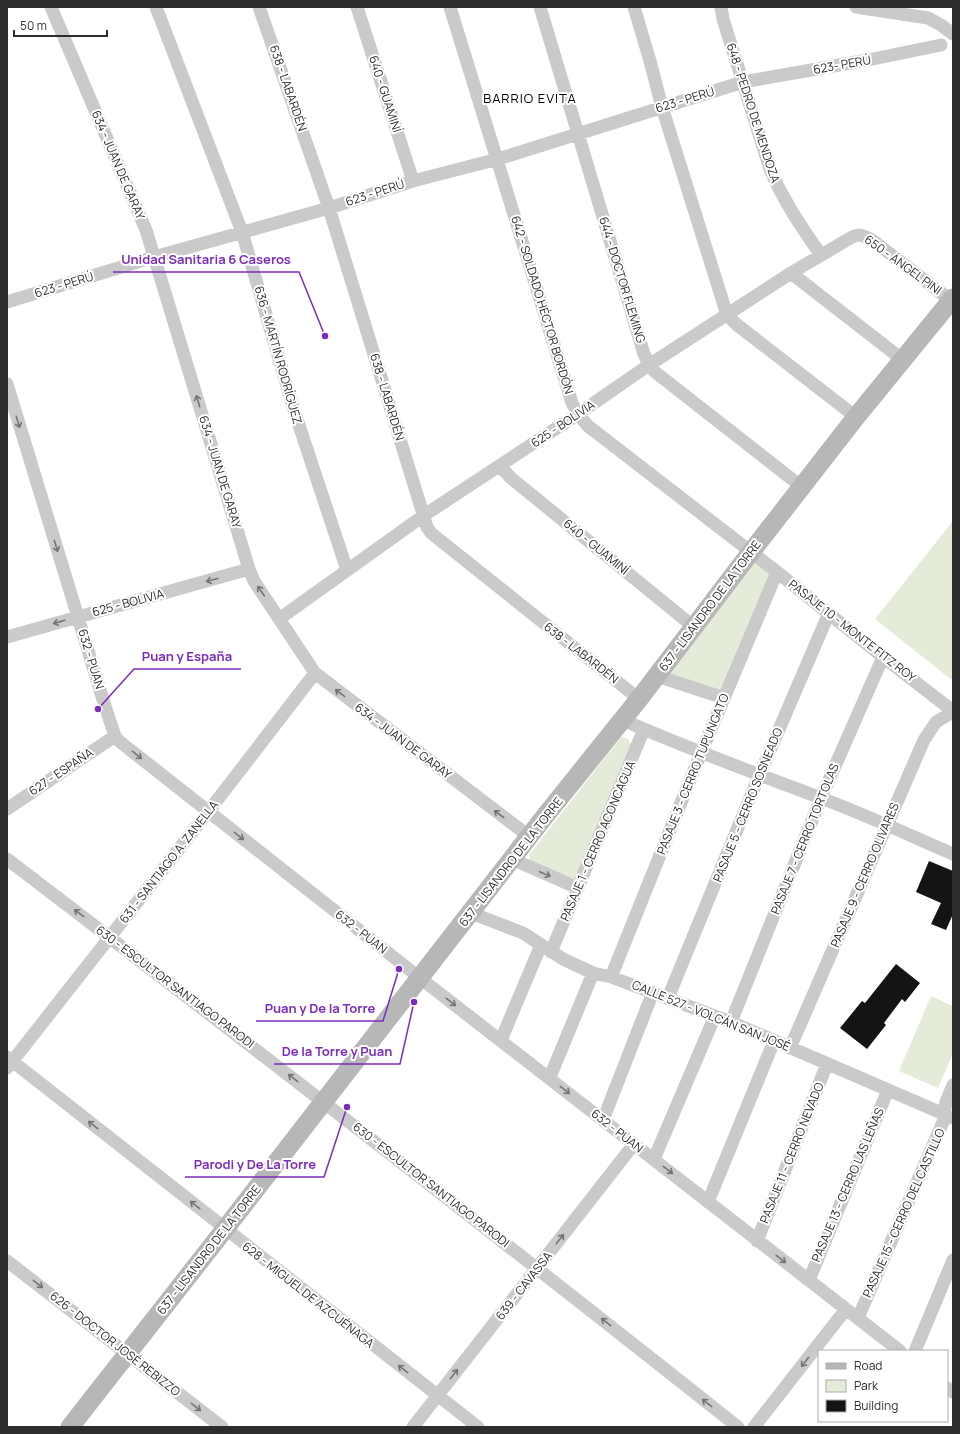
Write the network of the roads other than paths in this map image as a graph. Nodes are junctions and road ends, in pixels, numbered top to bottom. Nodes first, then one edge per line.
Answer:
1 (51, 7) edge
2 (156, 7) edge
3 (259, 7) edge
4 (357, 7) edge
5 (450, 7) edge
6 (540, 7) edge
7 (634, 7) edge
8 (720, 7) edge
9 (856, 7) edge
10 (953, 34) edge
11 (941, 45) dead end
12 (742, 82) junction
13 (662, 107) junction
14 (578, 135) junction
15 (498, 159) junction
16 (413, 181) junction
17 (330, 208) junction
18 (242, 232) junction
19 (852, 237) joint
20 (820, 255) junction
21 (154, 257) junction
22 (791, 273) junction
23 (952, 300) edge
24 (7, 302) edge
25 (727, 315) junction
26 (903, 360) junction
27 (649, 365) junction
28 (7, 384) edge
29 (578, 414) junction
30 (856, 417) junction
31 (500, 466) junction
32 (802, 487) junction
33 (423, 516) junction
34 (751, 552) junction
35 (249, 569) junction
36 (347, 570) junction
37 (777, 572) junction
38 (828, 612) junction
39 (78, 616) junction
40 (279, 619) junction
41 (694, 627) junction
42 (7, 637) edge
43 (883, 657) junction
44 (315, 673) junction
45 (657, 676) junction
46 (724, 698) junction
47 (640, 699) junction
48 (953, 712) edge
49 (623, 720) junction
50 (644, 729) junction
51 (115, 736) junction
52 (701, 753) junction
53 (759, 776) junction
54 (821, 798) junction
55 (7, 809) edge
56 (208, 812) junction
57 (887, 825) junction
58 (530, 837) junction
59 (953, 854) edge
60 (7, 859) edge
61 (512, 859) junction
62 (578, 888) junction
63 (472, 913) junction
64 (110, 938) junction
65 (546, 948) junction
66 (593, 974) junction
67 (611, 977) junction
68 (420, 978) junction
69 (653, 992) junction
70 (668, 998) junction
71 (715, 1016) junction
72 (731, 1022) junction
73 (501, 1040) junction
74 (774, 1041) junction
75 (790, 1048) junction
76 (9, 1062) edge
77 (827, 1064) junction
78 (550, 1077) junction
79 (953, 1085) edge
80 (888, 1090) junction
81 (324, 1102) junction
82 (949, 1117) edge
83 (603, 1120) junction
84 (634, 1144) junction
85 (654, 1159) junction
86 (708, 1202) junction
87 (225, 1230) junction
88 (758, 1241) junction
89 (953, 1260) edge
90 (7, 1261) edge
91 (537, 1268) junction
92 (809, 1280) junction
93 (846, 1309) junction
94 (858, 1318) junction
95 (899, 1350) edge
96 (915, 1350) edge
97 (128, 1354) junction
98 (438, 1396) junction
99 (70, 1427) edge
100 (222, 1427) edge
101 (413, 1427) edge
102 (478, 1427) edge
103 (738, 1427) edge
104 (754, 1427) edge

1 - 21 street, 634 - JUAN DE GARAY
2 - 18 street, 636 - MARTÍN RODRÍGUEZ
3 - 17 street, 638 - LABARDÉN
4 - 16 street, 640 - GUAMINÍ
5 - 15 street, 642 - SOLDADO HÉCTOR BORDÓN
6 - 14 street, 644 - DOCTOR FLEMING
7 - 13 street
8 - 12 street, 648 - PEDRO DE MENDOZA
9 - 10 street
11 - 12 street, 623- PERÚ
12 - 13 street, 623 - PERÚ
12 - 20 street, 648 - PEDRO DE MENDOZA
13 - 14 street, 623 - PERÚ
13 - 25 street
14 - 15 street, 623 - PERÚ
14 - 27 street, 644 - DOCTOR FLEMING
15 - 16 street, 623 - PERÚ
15 - 29 street, 642 - SOLDADO HÉCTOR BORDÓN
16 - 17 street, 623 - PERÚ
17 - 18 street, 623 - PERÚ
17 - 33 street, 638 - LABARDÉN
18 - 21 street, 623 - PERÚ
18 - 36 street, 636 - MARTÍN RODRÍGUEZ
19 - 20 street, 625 - BOLIVIA
19 - 23 street, 650 - ÁNGEL PINI
20 - 22 street, 625 - BOLIVIA
21 - 24 street, 623 - PERÚ
35 -> 21 street, 634 - JUAN DE GARAY
22 - 25 street, 625 - BOLIVIA
22 - 26 street
23 - 26 street, 637 - LISANDRO DE LA TORRE
25 - 27 street, 625 - BOLIVIA
25 - 30 street
26 - 30 street, 637 - LISANDRO DE LA TORRE
27 - 29 street, 625 - BOLIVIA
27 - 32 street, 644 - DOCTOR FLEMING
28 -> 39 street, 632 - PUAN
29 - 31 street, 625 - BOLIVIA
29 - 34 street, 642 - SOLDADO HÉCTOR BORDÓN
30 - 32 street, 637 - LISANDRO DE LA TORRE
31 - 33 street, 625 - BOLIVIA
31 - 41 street, 640 - GUAMINÍ
32 - 34 street, 637 - LISANDRO DE LA TORRE
33 - 36 street, 625 - BOLIVIA
33 - 47 street, 638 - LABARDÉN
34 - 37 street, PASAJE 10 - MONTE FITZ ROY
34 - 41 street, 637 - LISANDRO DE LA TORRE
35 -> 39 street, 625 - BOLIVIA
40 -> 35 street, 634 - JUAN DE GARAY
36 - 40 street, 625 - BOLIVIA
37 - 38 street, PASAJE 10 - MONTE FITZ ROY
37 - 46 street, PASAJE 3 - CERRO TUPUNGATO
38 - 43 street, PASAJE 10 - MONTE FITZ ROY
38 - 53 street, PASAJE 5 - CERRO SOSNEADO
39 -> 42 street, 625 - BOLIVIA
39 - 51 street, 632 - PUAN
40 - 44 street, 634 - JUAN DE GARAY
41 - 45 street, 637 - LISANDRO DE LA TORRE
43 - 48 street, PASAJE 10 - MONTE FITZ ROY
43 - 54 street, PASAJE 7 - CERRO TORTOLAS
44 - 56 street, 631 - SANTIAGO A. ZANELLA
58 -> 44 street, 634 - JUAN DE GARAY
45 - 46 street
45 - 47 street, 637 - LISANDRO DE LA TORRE
46 - 52 street, PASAJE 3 - CERRO TUPUNGATO
47 - 49 street, 637 - LISANDRO DE LA TORRE
48 - 57 street, PASAJE 9 - CERRO OLIVARES
49 - 50 street
49 - 58 street, 637 - LISANDRO DE LA TORRE
50 - 52 street
50 - 62 street, PASAJE 1 - CERRO ACONCAGUA
51 - 55 street, 627 - ESPAÑA
51 -> 56 street, 632 - PUAN
52 - 53 street
52 - 67 street, PASAJE 3 - CERRO TUPUNGATO
53 - 54 street
53 - 70 street, PASAJE 5 - CERRO SOSNEADO
54 - 57 street
54 - 72 street, PASAJE 7 - CERRO TORTOLAS
56 - 64 street, 631 - SANTIAGO A. ZANELLA
56 -> 68 street, 632 - PUAN
57 - 59 street
57 - 75 street, PASAJE 9 - CERRO OLIVARES
58 - 61 street, 637 - LISANDRO DE LA TORRE
64 -> 60 street, 630 - ESCULTOR SANTIAGO PARODI
61 -> 62 street
61 - 63 street, 637 - LISANDRO DE LA TORRE
62 - 65 street, PASAJE 1 - CERRO ACONCAGUA
63 - 65 street, CALLE 527 - VOLCÁN SAN JOSÉ
63 - 68 street, 637 - LISANDRO DE LA TORRE
64 - 76 street, 631 - SANTIAGO A. ZANELLA
81 -> 64 street, 630 - ESCULTOR SANTIAGO PARODI
65 - 66 street, CALLE 527 - VOLCÁN SAN JOSÉ
65 - 73 street, PASAJE 1 - CERRO ACONCAGUA
66 - 67 street, CALLE 527 - VOLCÁN SAN JOSÉ
66 - 78 street
67 - 69 street, CALLE 527 - VOLCÁN SAN JOSÉ
68 -> 73 street, 632 - PUAN
68 - 81 street, 637 - LISANDRO DE LA TORRE
69 - 70 street, CALLE 527 - VOLCÁN SAN JOSÉ
69 - 83 street
70 - 71 street, CALLE 527 - VOLCÁN SAN JOSÉ
71 - 72 street, CALLE 527 - VOLCÁN SAN JOSÉ
71 - 85 street
72 - 74 street, CALLE 527 - VOLCÁN SAN JOSÉ
73 - 78 street, 632 - PUAN
74 - 75 street, CALLE 527 - VOLCÁN SAN JOSÉ
74 - 86 street
75 - 77 street, CALLE 527 - VOLCÁN SAN JOSÉ
87 -> 76 street, 628 - MIGUEL DE AZCUÉNAGA
77 - 80 street, CALLE 527 - VOLCÁN SAN JOSÉ
77 - 88 street, PASAJE 11 - CERRO NEVADO
78 -> 83 street, 632 - PUAN
79 - 82 street, PASAJE 15 - CERRO DEL CASTILLO
80 - 82 street, CALLE 527 - VOLCÁN SAN JOSÉ
80 - 92 street, PASAJE 13 - CERRO LAS LEÑAS
81 - 87 street, 637 - LISANDRO DE LA TORRE
81 - 91 street, 630 - ESCULTOR SANTIAGO PARODI
82 - 94 street, PASAJE 15 - CERRO DEL CASTILLO
83 - 84 street, 632 - PUAN
84 - 85 street, 632 - PUAN
91 -> 84 street, 639 - CAVASSA
85 -> 86 street, 632 - PUAN
86 - 88 street, 632 - PUAN
87 - 97 street, 637 - LISANDRO DE LA TORRE
98 -> 87 street, 628 - MIGUEL DE AZCUÉNAGA
88 -> 92 street, 632 - PUAN
89 - 96 street
90 -> 97 street, 626 - DOCTOR JOSÉ REBIZZO
98 -> 91 street, 639 - CAVASSA
103 -> 91 street, 630 - ESCULTOR SANTIAGO PARODI
92 - 93 street, 632 - PUAN
93 - 94 street, 632 - PUAN
93 -> 104 street
94 - 95 street, 632 - PUAN
97 - 99 street, 637 - LISANDRO DE LA TORRE
97 -> 100 street, 626 - DOCTOR JOSÉ REBIZZO
98 - 101 street, 639 - CAVASSA
98 - 102 street, 628 - MIGUEL DE AZCUÉNAGA

